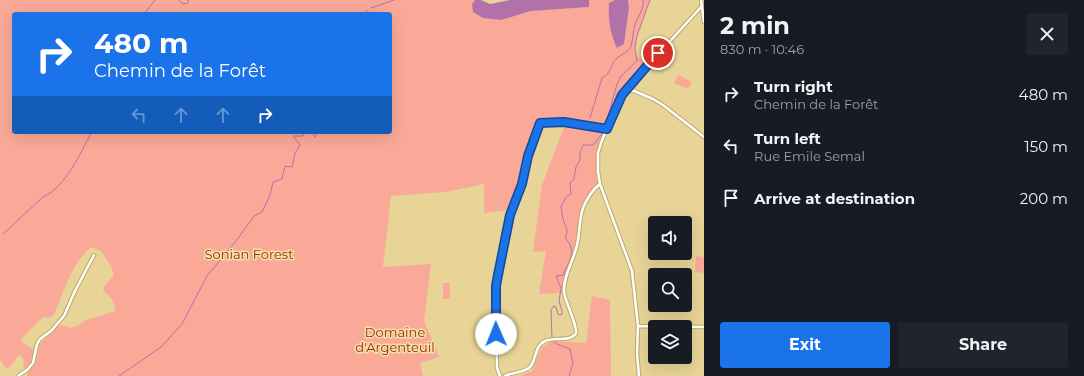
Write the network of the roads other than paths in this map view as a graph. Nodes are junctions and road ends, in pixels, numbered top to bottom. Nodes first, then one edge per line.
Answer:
1 (701, 0) edge
2 (702, 6) junction
3 (704, 22) edge
4 (627, 88) junction
5 (607, 129) junction
6 (704, 137) edge
7 (600, 184) junction
8 (94, 255) dead end
9 (638, 326) junction
10 (704, 327) edge
11 (18, 376) edge
12 (500, 376) edge
13 (505, 376) edge
14 (639, 376) edge

1 - 2 street
2 - 3 street
2 - 4 street
4 - 5 street
4 - 6 street
5 - 7 street
5 - 12 street
7 - 9 street
7 - 13 street
8 - 11 street
9 - 10 street
9 - 14 street

